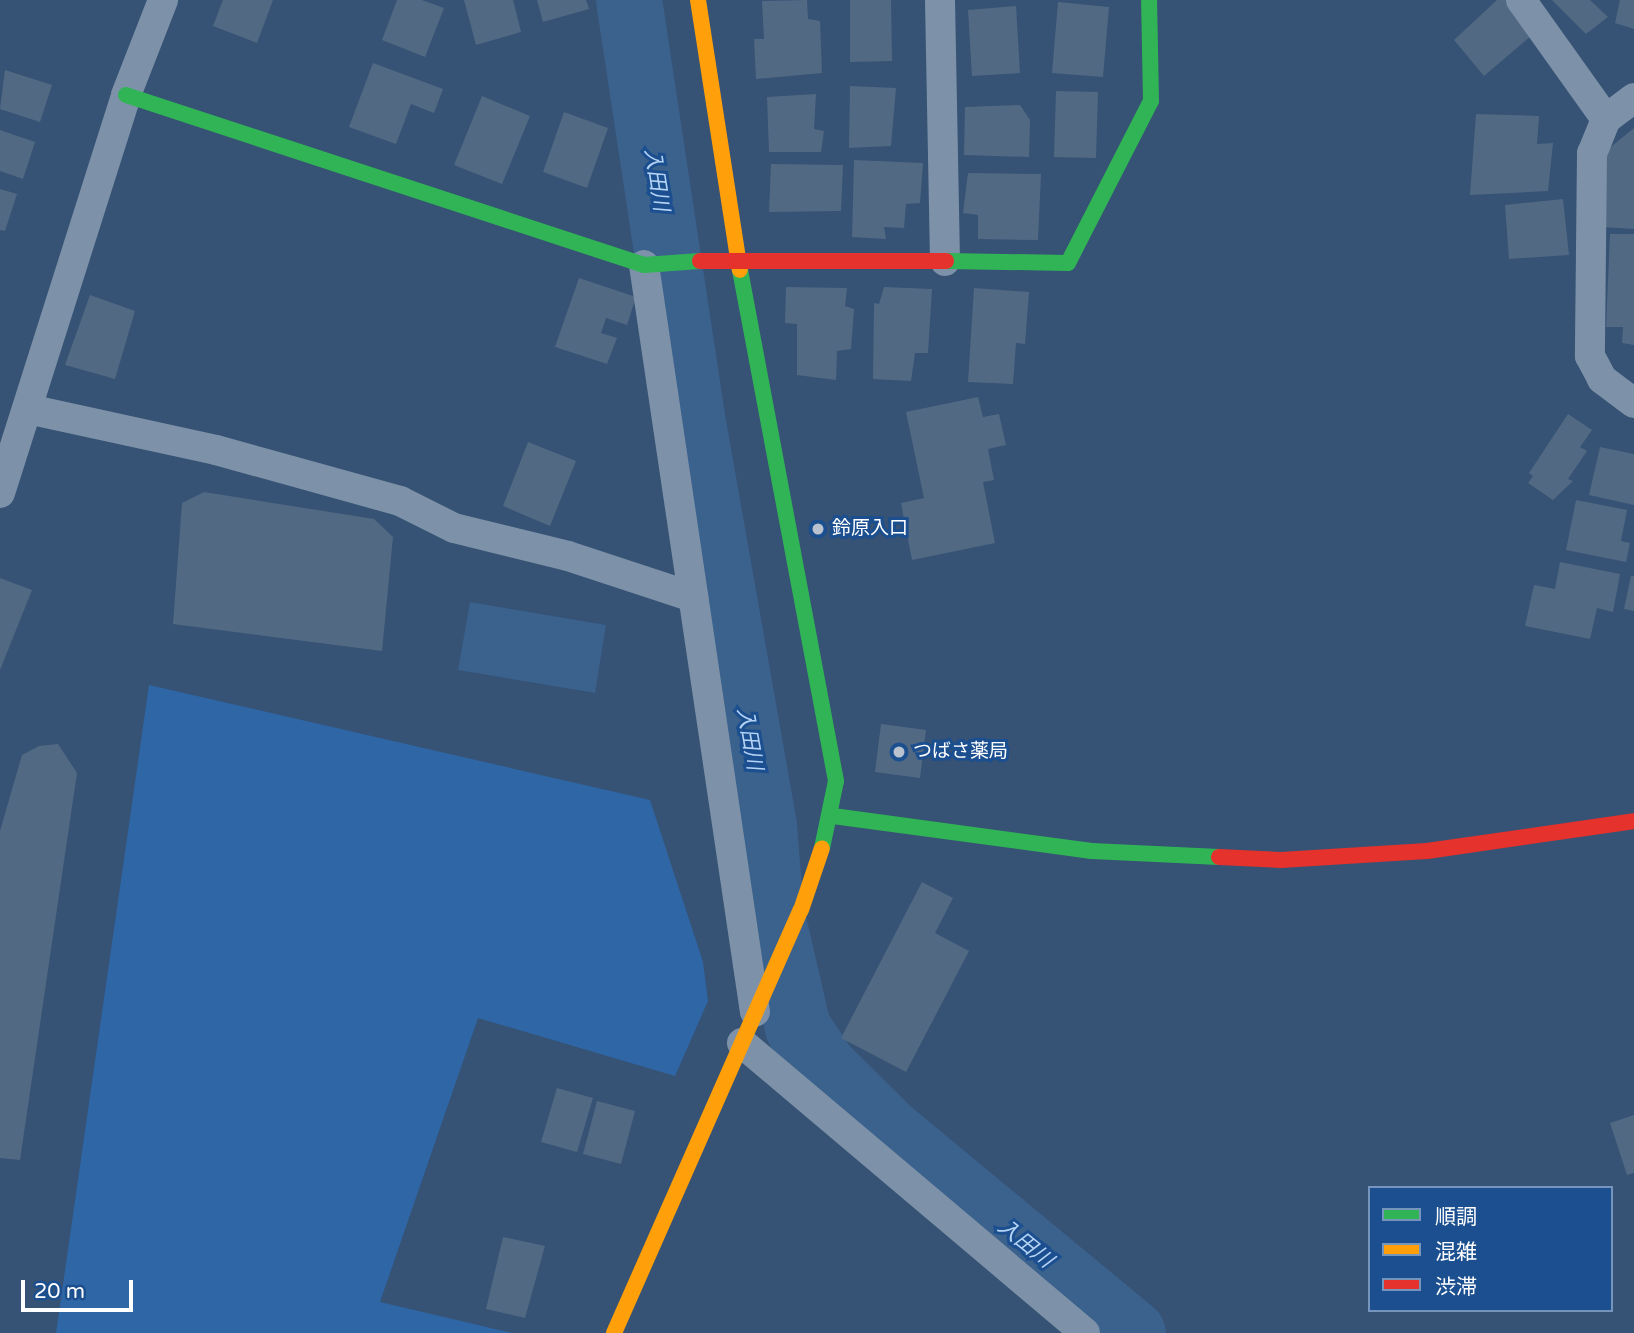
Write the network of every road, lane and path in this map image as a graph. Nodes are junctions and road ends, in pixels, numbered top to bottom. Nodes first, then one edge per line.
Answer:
1 (163, 0) edge
2 (698, 0) edge
3 (940, 0) edge
4 (1149, 0) edge
5 (1521, 0) edge
6 (126, 95) junction
7 (1634, 98) edge
8 (1606, 119) junction
9 (738, 258) junction
10 (944, 261) junction
11 (652, 265) junction
12 (1634, 403) edge
13 (28, 409) junction
14 (0, 493) edge
15 (693, 597) junction
16 (833, 816) junction
17 (1634, 821) edge
18 (755, 1012) junction
19 (742, 1044) junction
20 (614, 1333) edge
21 (1085, 1333) edge

1 - 6 street
2 - 9 street
3 - 10 street
4 - 10 street
5 - 8 street
6 - 11 street
6 - 13 street
7 - 8 street
8 - 12 street
9 - 10 street
9 - 11 street
9 - 16 street
11 - 15 street
13 - 14 street
13 - 15 street
15 - 18 street
16 - 17 street
16 - 18 street
18 - 19 street
19 - 20 street
19 - 21 street

